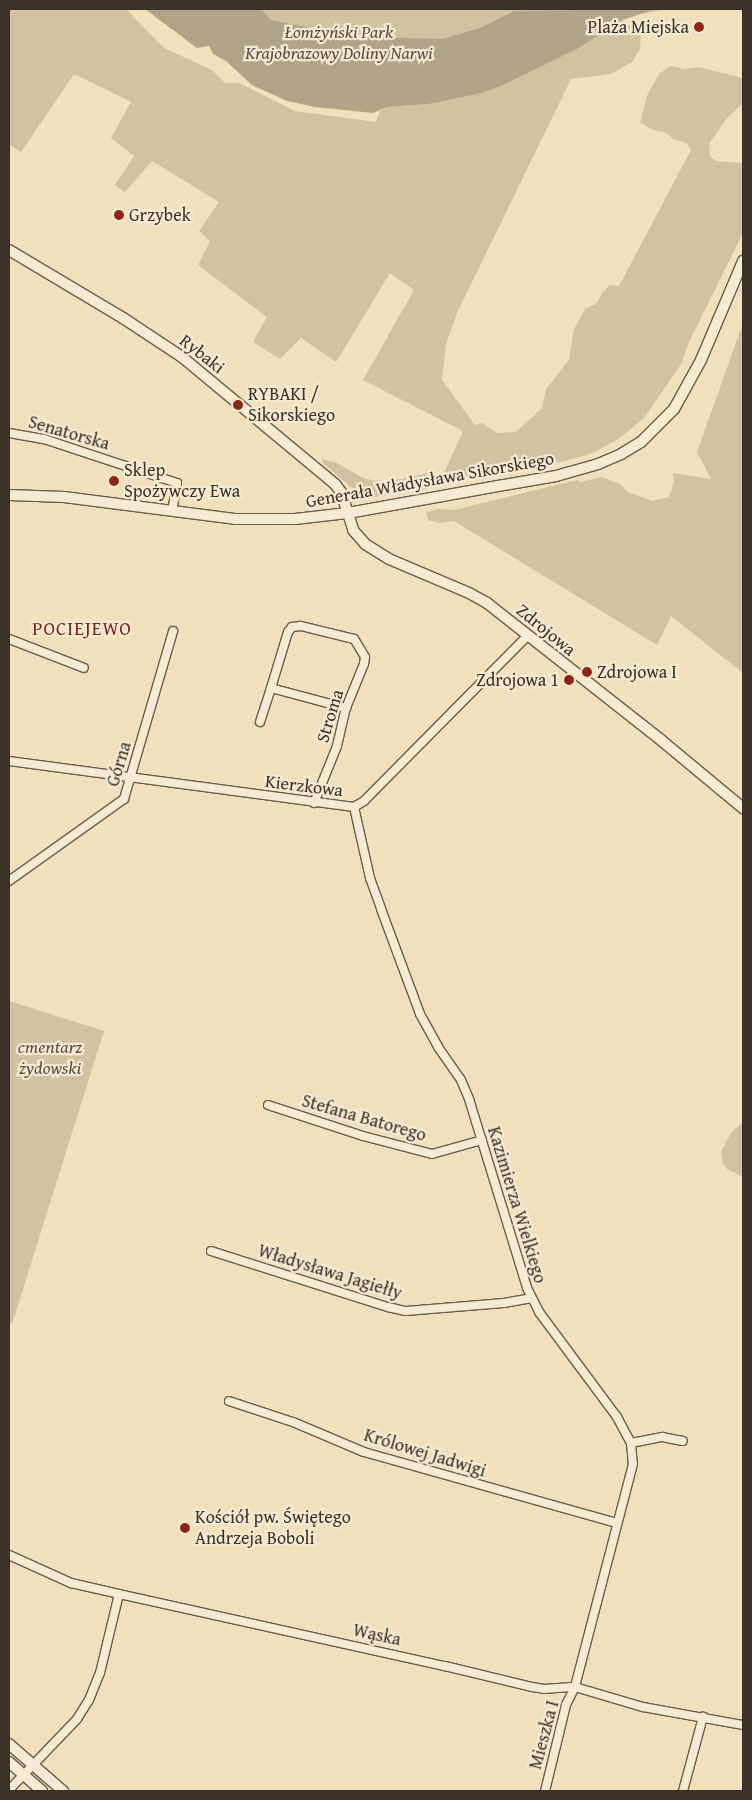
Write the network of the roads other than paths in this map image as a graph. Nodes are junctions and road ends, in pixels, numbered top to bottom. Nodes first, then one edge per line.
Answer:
1 (9, 250) edge
2 (743, 261) edge
3 (9, 433) edge
4 (9, 495) edge
5 (172, 511) junction
6 (348, 513) junction
7 (173, 631) dead end
8 (527, 636) junction
9 (9, 638) edge
10 (84, 668) dead end
11 (271, 688) junction
12 (346, 708) junction
13 (260, 722) dead end
14 (9, 761) edge
15 (131, 778) junction
16 (314, 803) junction
17 (354, 807) junction
18 (743, 807) edge
19 (9, 881) edge
20 (268, 1104) dead end
21 (482, 1140) junction
22 (211, 1251) dead end
23 (531, 1298) junction
24 (229, 1401) dead end
25 (683, 1441) dead end
26 (631, 1443) junction
27 (617, 1523) junction
28 (9, 1554) edge
29 (119, 1594) junction
30 (575, 1687) junction
31 (703, 1717) junction
32 (743, 1725) edge
33 (9, 1744) edge
34 (9, 1762) edge
35 (33, 1765) junction
36 (23, 1775) junction
37 (9, 1790) edge
38 (42, 1791) edge
39 (63, 1791) edge
40 (545, 1791) edge
41 (683, 1791) edge

1 - 6 street, Rybaki
2 - 6 street, Generała Władysława Sikorskiego
3 - 5 street, Senatorska
4 - 5 street, Generała Władysława Sikorskiego
5 - 6 street, Generała Władysława Sikorskiego
6 - 8 street, Zdrojowa
7 - 15 street, Górna
8 - 17 street, Kierzkowa
8 - 18 street, Zdrojowa
9 - 10 street
11 - 12 street
11 - 12 street, Stroma
11 - 13 street
12 - 16 street, Stroma
14 - 15 street, Kierzkowa
15 - 16 street, Kierzkowa
15 - 19 street, Górna
16 - 17 street, Kierzkowa
17 - 21 street, Kazimierza Wielkiego
20 - 21 street, Stefana Batorego
21 - 23 street, Kazimierza Wielkiego
22 - 23 street, Władysława Jagiełły
23 - 26 street, Kazimierza Wielkiego
24 - 27 street, Królowej Jadwigi
25 - 26 street
26 - 27 street, Kazimierza Wielkiego
27 - 30 street, Kazimierza Wielkiego
28 - 29 street, Wąska
29 - 30 street, Wąska
29 - 35 street
30 - 31 street, Wąska
30 - 40 street, Mieszka I
31 - 32 street, Wąska
31 - 41 street
33 - 35 street
34 - 36 street
35 - 36 street
35 - 39 street
36 - 37 street
36 - 38 street

